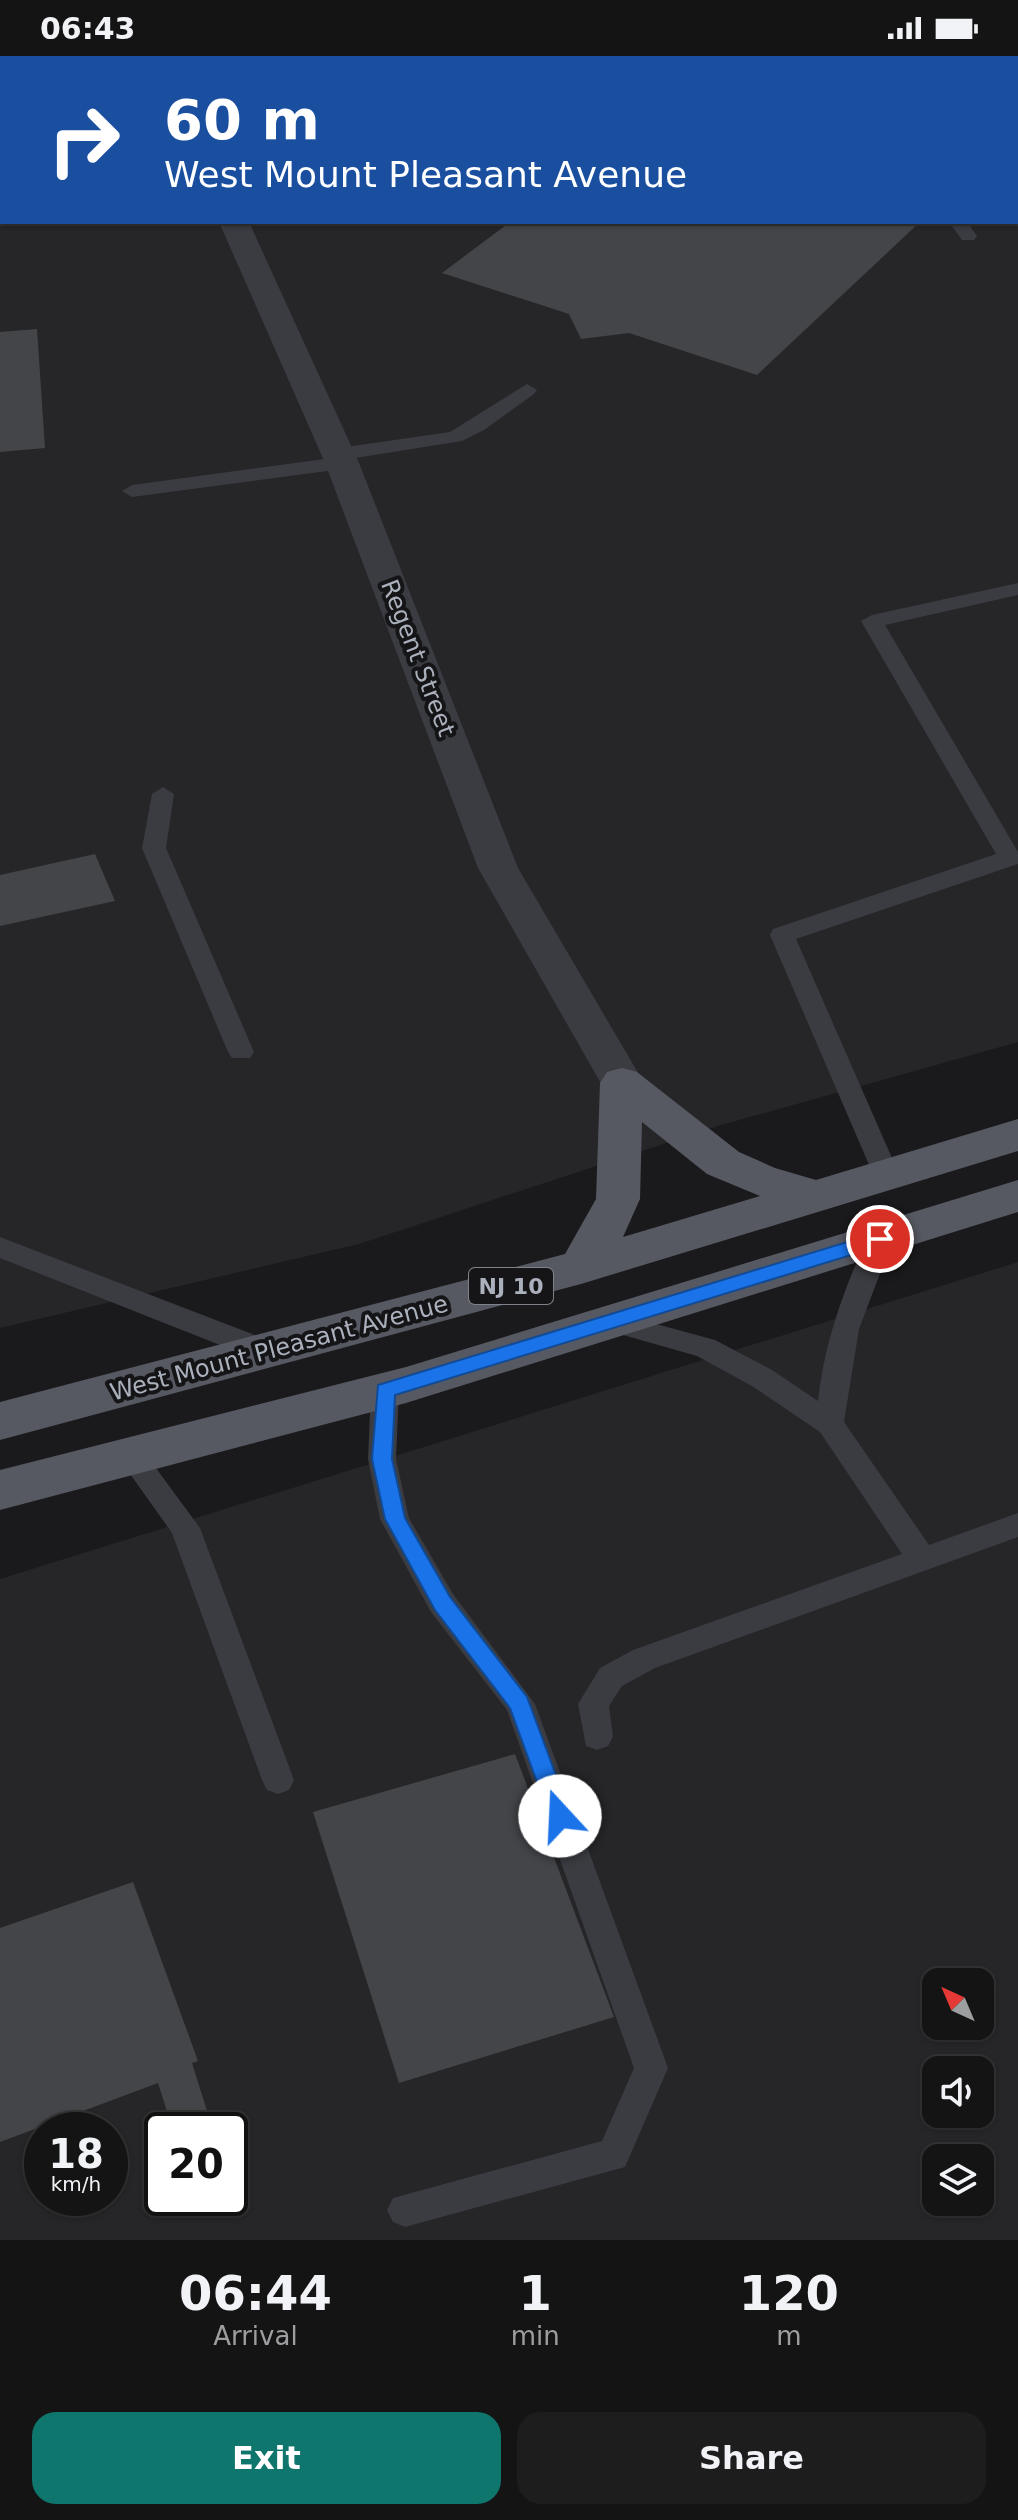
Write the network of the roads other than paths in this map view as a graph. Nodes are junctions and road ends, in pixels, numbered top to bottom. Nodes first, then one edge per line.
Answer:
1 (235, 224) edge
2 (527, 390) dead end
3 (341, 458) junction
4 (132, 491) dead end
5 (1018, 589) edge
6 (163, 794) dead end
7 (1014, 857) edge
8 (241, 1052) dead end
9 (622, 1083) junction
10 (1018, 1135) edge
11 (886, 1174) junction
12 (817, 1196) junction
13 (1018, 1196) edge
14 (880, 1239) junction
15 (0, 1247) edge
16 (581, 1267) junction
17 (612, 1322) junction
18 (268, 1352) junction
19 (385, 1391) junction
20 (0, 1421) edge
21 (830, 1424) junction
22 (132, 1457) junction
23 (2, 1498) edge
24 (1018, 1525) edge
25 (922, 1559) junction
26 (597, 1737) dead end
27 (278, 1780) dead end
28 (405, 2210) dead end

1 - 3 street, Regent Street
2 - 3 lane
3 - 4 lane
3 - 9 street, Regent Street
5 - 7 lane
6 - 8 lane
7 - 11 lane
9 - 12 main road
9 - 16 main road
10 - 11 main road, West Mount Pleasant Avenue / NJ 10
11 - 12 main road, West Mount Pleasant Avenue / NJ 10
12 - 16 main road, West Mount Pleasant Avenue / NJ 10
13 - 14 main road, NJ 10
14 - 17 main road, NJ 10
14 - 21 lane
15 - 18 lane
16 - 18 main road, West Mount Pleasant Avenue / NJ 10
17 - 19 main road, NJ 10
17 - 21 lane
18 - 20 main road, West Mount Pleasant Avenue / NJ 10
19 - 22 main road, NJ 10
19 - 28 lane
21 - 25 lane
22 - 23 main road, NJ 10
22 - 27 lane
24 - 25 lane
25 - 26 lane

